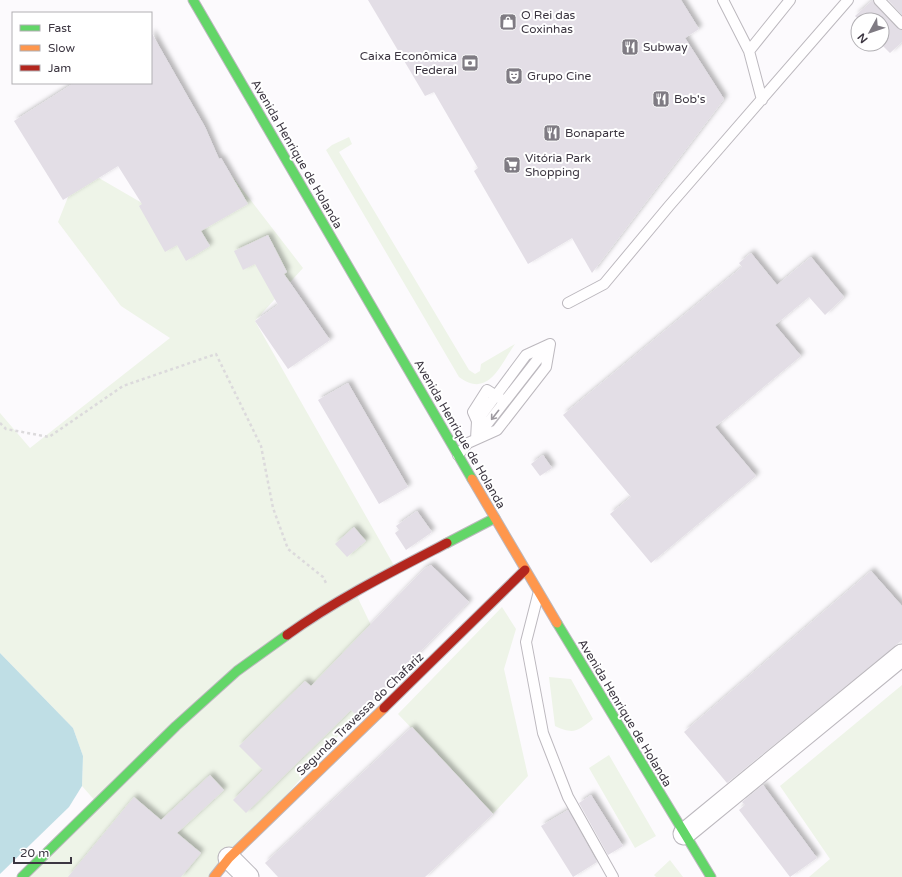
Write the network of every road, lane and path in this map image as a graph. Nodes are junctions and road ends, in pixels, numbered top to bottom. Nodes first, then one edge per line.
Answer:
1 (193, 0) edge
2 (723, 0) edge
3 (848, 0) edge
4 (879, 0) edge
5 (786, 1) edge
6 (902, 24) edge
7 (749, 51) junction
8 (762, 100) junction
9 (568, 303) dead end
10 (550, 344) junction
11 (496, 395) junction
12 (504, 402) junction
13 (513, 409) junction
14 (0, 423) edge
15 (476, 439) junction
16 (458, 455) junction
17 (495, 518) junction
18 (525, 570) junction
19 (538, 593) junction
20 (337, 603) junction
21 (902, 656) edge
22 (684, 834) junction
23 (229, 858) junction
24 (22, 877) edge
25 (214, 877) edge
26 (248, 877) edge
27 (612, 877) edge
28 (711, 877) edge

1 - 16 street, Avenida Henrique de Holanda
2 - 7 lane
3 - 8 lane
4 - 6 lane
5 - 7 lane
7 - 8 lane
8 - 9 lane
10 - 11 lane
10 - 12 lane
10 - 13 lane
11 - 12 lane
11 - 15 lane
12 - 13 lane
12 -> 15 lane
13 - 15 lane
14 - 20 path
15 - 16 lane
16 - 17 street, Avenida Henrique de Holanda
17 - 18 street, Avenida Henrique de Holanda
17 - 20 street
18 - 19 street, Avenida Henrique de Holanda
18 - 23 street, Segunda Travessa do Chafariz
19 - 22 street, Avenida Henrique de Holanda
19 - 27 lane
20 - 24 street
21 - 22 street
22 - 28 street, Avenida Henrique de Holanda
23 - 25 street, Segunda Travessa do Chafariz
23 - 26 street

